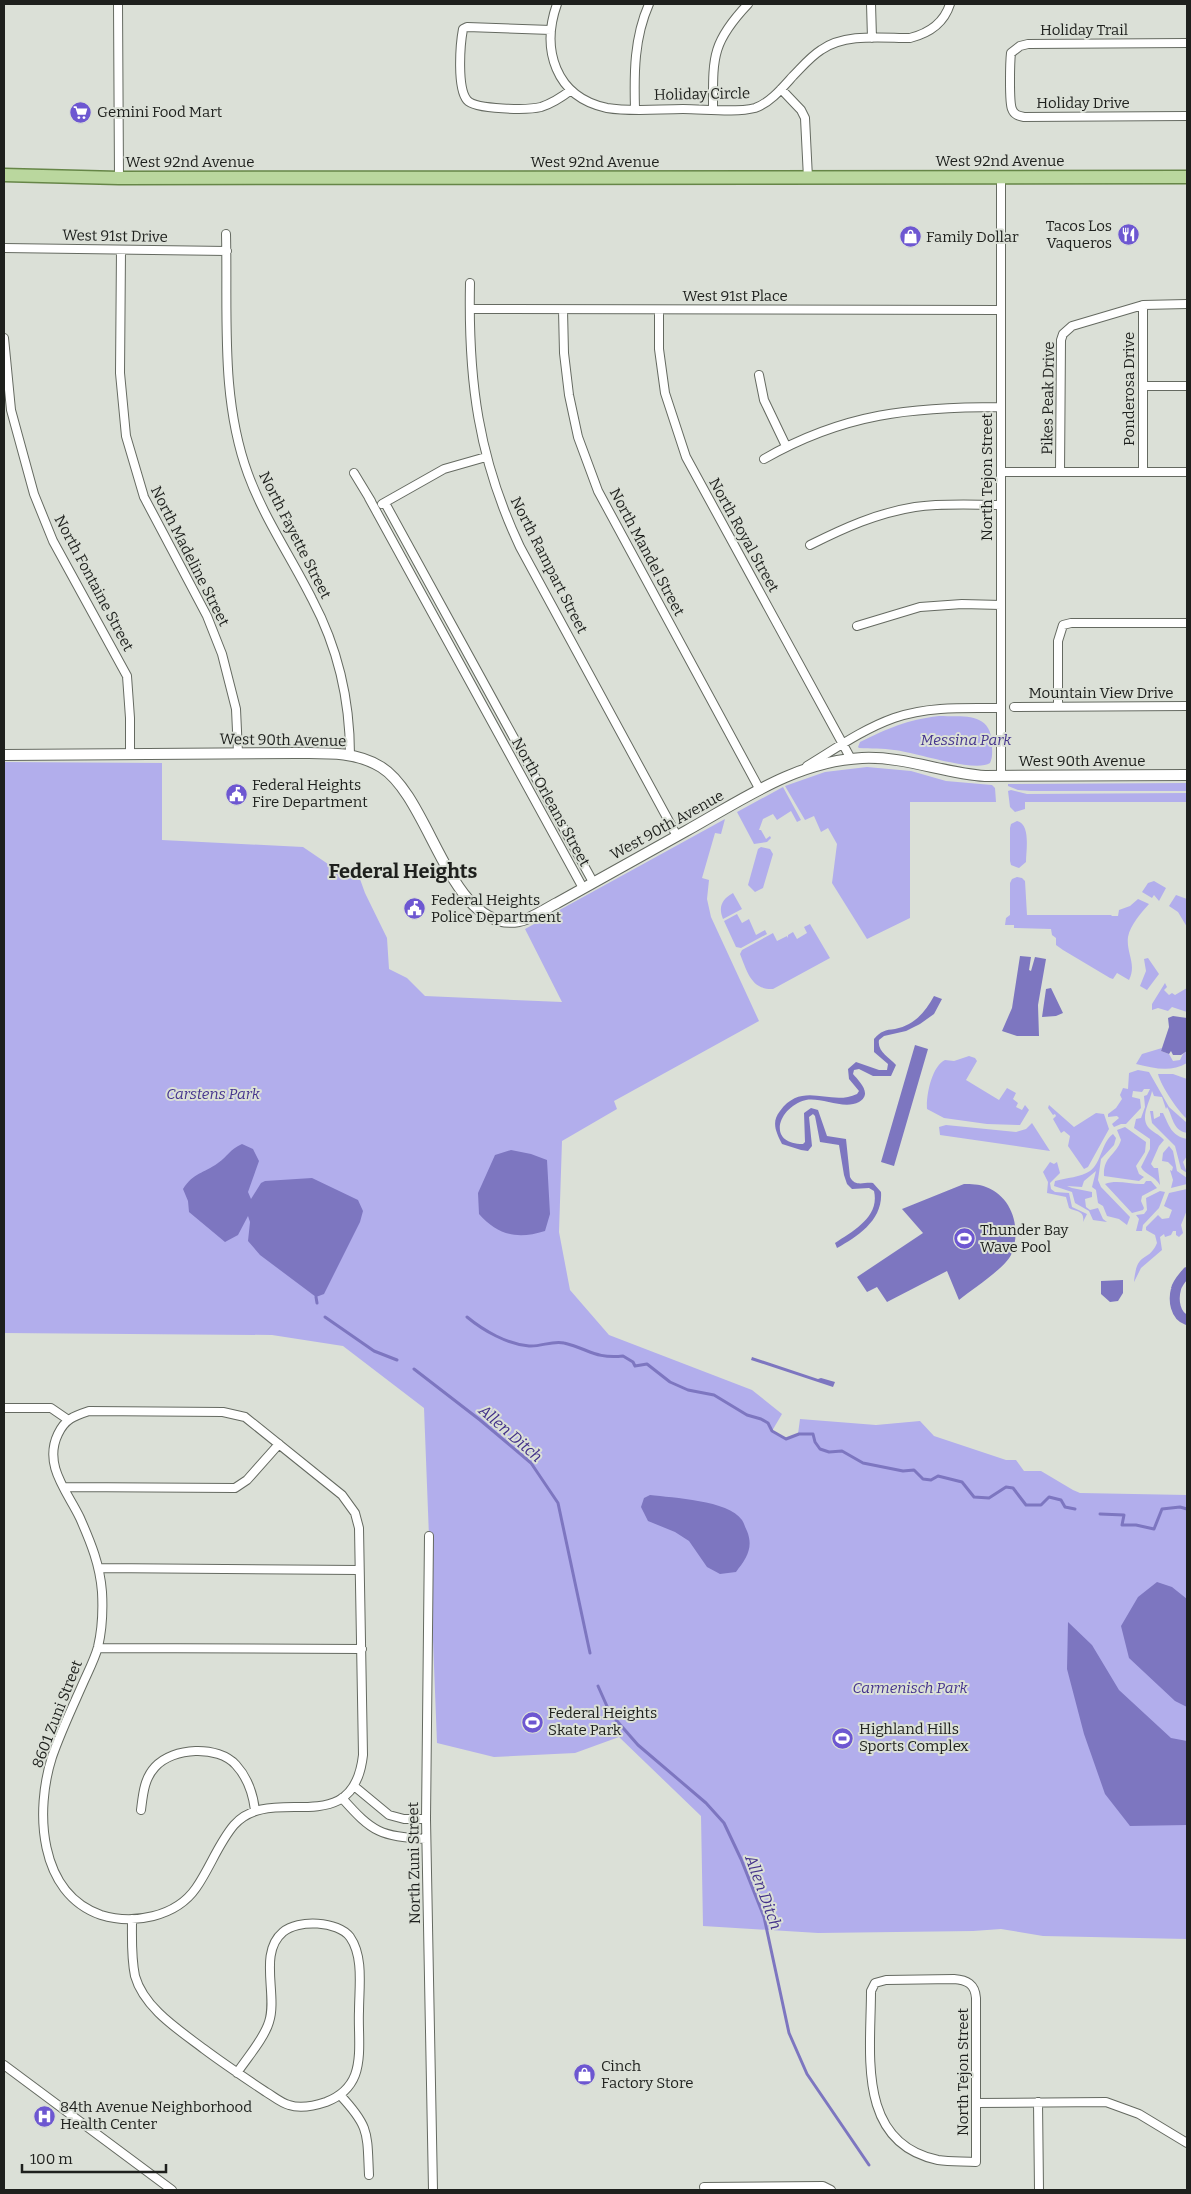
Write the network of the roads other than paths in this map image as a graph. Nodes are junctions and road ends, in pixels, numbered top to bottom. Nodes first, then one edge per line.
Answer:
1 (118, 4) edge
2 (557, 4) edge
3 (649, 4) edge
4 (748, 4) edge
5 (872, 4) edge
6 (950, 4) edge
7 (551, 30) junction
8 (872, 38) junction
9 (1187, 43) edge
10 (1010, 81) joint
11 (781, 89) junction
12 (571, 90) junction
13 (634, 109) junction
14 (713, 110) junction
15 (1187, 116) edge
16 (4, 175) edge
17 (119, 178) junction
18 (808, 178) junction
19 (1001, 178) junction
20 (1187, 178) edge
21 (226, 234) dead end
22 (4, 248) edge
23 (121, 250) junction
24 (227, 251) junction
25 (470, 283) dead end
26 (1187, 304) edge
27 (1143, 305) junction
28 (470, 309) junction
29 (563, 310) junction
30 (659, 310) junction
31 (1001, 310) junction
32 (4, 338) edge
33 (758, 375) dead end
34 (1144, 386) junction
35 (1187, 386) edge
36 (1001, 407) junction
37 (786, 446) junction
38 (486, 456) junction
39 (764, 459) dead end
40 (1001, 472) junction
41 (1060, 472) junction
42 (1142, 472) junction
43 (1187, 472) edge
44 (354, 473) dead end
45 (369, 498) junction
46 (385, 503) junction
47 (1001, 505) junction
48 (810, 545) dead end
49 (1001, 605) junction
50 (448, 617) junction
51 (437, 623) junction
52 (1187, 623) edge
53 (857, 626) dead end
54 (1058, 706) junction
55 (1187, 706) edge
56 (1014, 707) dead end
57 (1001, 708) junction
58 (506, 723) junction
59 (495, 729) junction
60 (844, 744) junction
61 (238, 753) junction
62 (130, 754) junction
63 (4, 755) edge
64 (350, 755) junction
65 (851, 759) junction
66 (801, 769) junction
67 (1187, 775) edge
68 (1001, 776) junction
69 (760, 790) junction
70 (677, 836) junction
71 (593, 882) junction
72 (583, 888) junction
73 (4, 1408) edge
74 (67, 1419) junction
75 (278, 1444) junction
76 (64, 1487) junction
77 (429, 1536) dead end
78 (100, 1568) junction
79 (359, 1570) junction
80 (98, 1648) junction
81 (362, 1649) junction
82 (354, 1786) junction
83 (342, 1798) junction
84 (141, 1810) dead end
85 (256, 1810) junction
86 (426, 1819) junction
87 (426, 1839) junction
88 (132, 1919) junction
89 (4, 2064) edge
90 (236, 2073) junction
91 (340, 2095) junction
92 (1038, 2102) junction
93 (976, 2103) junction
94 (1187, 2143) edge
95 (369, 2175) dead end
96 (704, 2187) dead end
97 (172, 2190) edge
98 (433, 2190) edge
99 (831, 2190) edge
100 (1039, 2190) edge

1 - 17 street
2 - 7 street, Holiday Circle
3 - 13 street
4 - 14 street
5 - 8 street
6 - 8 street, Holiday Circle
7 - 12 street, Holiday Circle
7 - 12 street
8 - 11 street, Holiday Circle
9 - 10 street, Holiday Trail
10 - 15 street, Holiday Drive
11 - 14 street, Holiday Circle
11 - 18 street
12 - 13 street, Holiday Circle
13 - 14 street, Holiday Circle
16 - 17 main road, West 92nd Avenue
17 - 18 main road, West 92nd Avenue
18 - 19 main road, West 92nd Avenue
19 - 20 main road, West 92nd Avenue
19 - 31 street, North Tejon Street
21 - 24 street, North Fayette Street
22 - 23 street, West 91st Drive
23 - 24 street, West 91st Drive
23 - 61 street, North Madeline Street
24 - 64 street, North Fayette Street
25 - 28 street, North Rampart Street
26 - 27 street, Pikes Peak Drive
27 - 34 street, Ponderosa Drive
27 - 41 street, Pikes Peak Drive
28 - 29 street, West 91st Place
28 - 38 street, North Rampart Street
29 - 30 street, West 91st Place
29 - 69 street, North Mandel Street
30 - 31 street, West 91st Place
30 - 60 street, North Royal Street
31 - 36 street, North Tejon Street
32 - 62 street, North Fontaine Street
33 - 37 street
34 - 35 street
34 - 42 street, Ponderosa Drive
36 - 37 street
36 - 40 street, North Tejon Street
37 - 39 street
38 - 46 street
38 - 70 street, North Rampart Street
40 - 41 street
40 - 47 street, North Tejon Street
41 - 42 street
42 - 43 street
44 - 45 street, North Orleans Street
45 - 46 street
45 - 51 street, North Orleans Street
46 - 50 street, North Orleans Street
47 - 48 street
47 - 49 street, North Tejon Street
49 - 53 street
49 - 57 street, North Tejon Street
50 - 51 street
50 - 58 street, North Orleans Street
51 - 59 street, North Orleans Street
52 - 54 street
54 - 55 street, Mountain View Drive
54 - 56 street, Mountain View Drive
57 - 60 street, West 90th Avenue
57 - 68 street, North Tejon Street
58 - 59 street, North Orleans Street
58 - 71 street, North Orleans Street
59 - 72 street, North Orleans Street
60 - 65 street, North Royal Street
60 - 66 street, West 90th Avenue
61 - 62 street, West 90th Avenue
61 - 64 street, West 90th Avenue
62 - 63 street, West 90th Avenue
64 - 72 street, West 90th Avenue
65 - 66 street, West 90th Avenue
65 - 68 street, West 90th Avenue
66 - 69 street, West 90th Avenue
67 - 68 street, West 90th Avenue
69 - 70 street, West 90th Avenue
70 - 71 street, West 90th Avenue
71 - 72 street, West 90th Avenue
73 - 74 street
74 - 75 street
74 - 76 street, 8601 Zuni Street
75 - 76 street
75 - 79 street
76 - 78 street, 8601 Zuni Street
77 - 86 street, North Zuni Street
78 - 79 street
78 - 80 street, 8601 Zuni Street
79 - 81 street
80 - 81 street, 8601 Zuni Street
80 - 88 street, 8601 Zuni Street
81 - 82 street
82 - 83 street
82 - 86 street
83 - 85 street
83 - 87 street
84 - 85 street
85 - 88 street, 8601 Zuni Street
86 - 87 street, North Zuni Street
87 - 98 street, North Zuni Street
88 - 90 street
89 - 97 street
90 - 91 street
90 - 91 street
91 - 95 street
92 - 93 street
92 - 94 street
92 - 100 street
93 - 93 street, North Tejon Street
96 - 99 street

